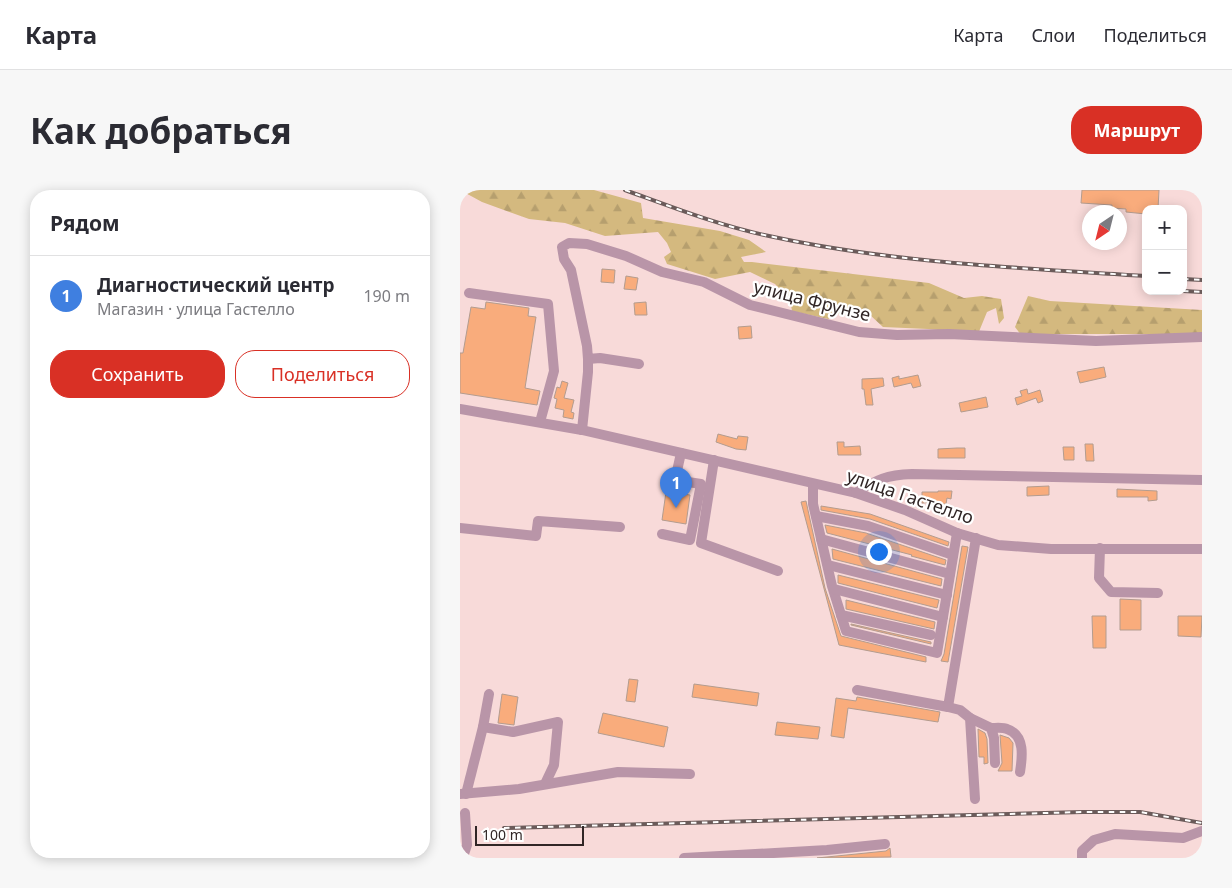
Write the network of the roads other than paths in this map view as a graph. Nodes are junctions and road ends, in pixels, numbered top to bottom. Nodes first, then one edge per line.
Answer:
1 (469, 293) dead end
2 (1202, 337) edge
3 (588, 359) junction
4 (639, 364) dead end
5 (460, 409) edge
6 (540, 422) junction
7 (582, 430) junction
8 (681, 453) junction
9 (714, 460) junction
10 (1202, 480) edge
11 (813, 484) junction
12 (856, 493) junction
13 (816, 516) junction
14 (620, 527) dead end
15 (460, 528) edge
16 (957, 533) junction
17 (662, 534) dead end
18 (976, 538) junction
19 (821, 539) junction
20 (690, 540) junction
21 (701, 543) junction
22 (1100, 548) junction
23 (1202, 549) edge
24 (954, 555) junction
25 (828, 565) junction
26 (778, 571) dead end
27 (950, 574) junction
28 (834, 589) junction
29 (1158, 593) dead end
30 (947, 595) junction
31 (841, 615) junction
32 (943, 617) junction
33 (931, 635) dead end
34 (857, 690) dead end
35 (488, 694) dead end
36 (948, 707) junction
37 (970, 718) junction
38 (483, 727) junction
39 (991, 728) junction
40 (995, 763) dead end
41 (1020, 772) dead end
42 (690, 774) dead end
43 (545, 784) junction
44 (463, 794) edge
45 (975, 799) dead end
46 (465, 813) dead end
47 (1202, 831) edge
48 (885, 844) dead end
49 (460, 858) edge
50 (684, 858) edge
51 (1082, 858) edge

1 - 6 street
2 - 3 street, улица Фрунзе
3 - 4 street
3 - 7 street
5 - 6 street, улица Гастелло
6 - 7 street, улица Гастелло
7 - 8 street, улица Гастелло
8 - 9 street, улица Гастелло
8 - 20 street
9 - 11 street, улица Гастелло
9 - 21 street
10 - 12 street
11 - 12 street, улица Гастелло
11 - 13 street
12 - 16 street, улица Гастелло
13 - 19 street
13 - 24 street
14 - 15 street
16 - 18 street, улица Гастелло
16 - 24 street
17 - 20 street
18 - 22 street, улица Гастелло
18 - 36 street
19 - 25 street
19 - 27 street
20 - 21 street
21 - 26 street
22 - 23 street, улица Гастелло
22 - 29 street
24 - 27 street
25 - 28 street
25 - 30 street
27 - 30 street
28 - 31 street
28 - 32 street
30 - 32 street
31 - 32 street
31 - 33 street
34 - 36 street
35 - 38 street
36 - 37 street
37 - 39 street
37 - 45 street
38 - 43 street
38 - 44 street
39 - 40 street
39 - 41 street
42 - 43 street
43 - 44 street
46 - 49 street
47 - 51 street
48 - 50 street

